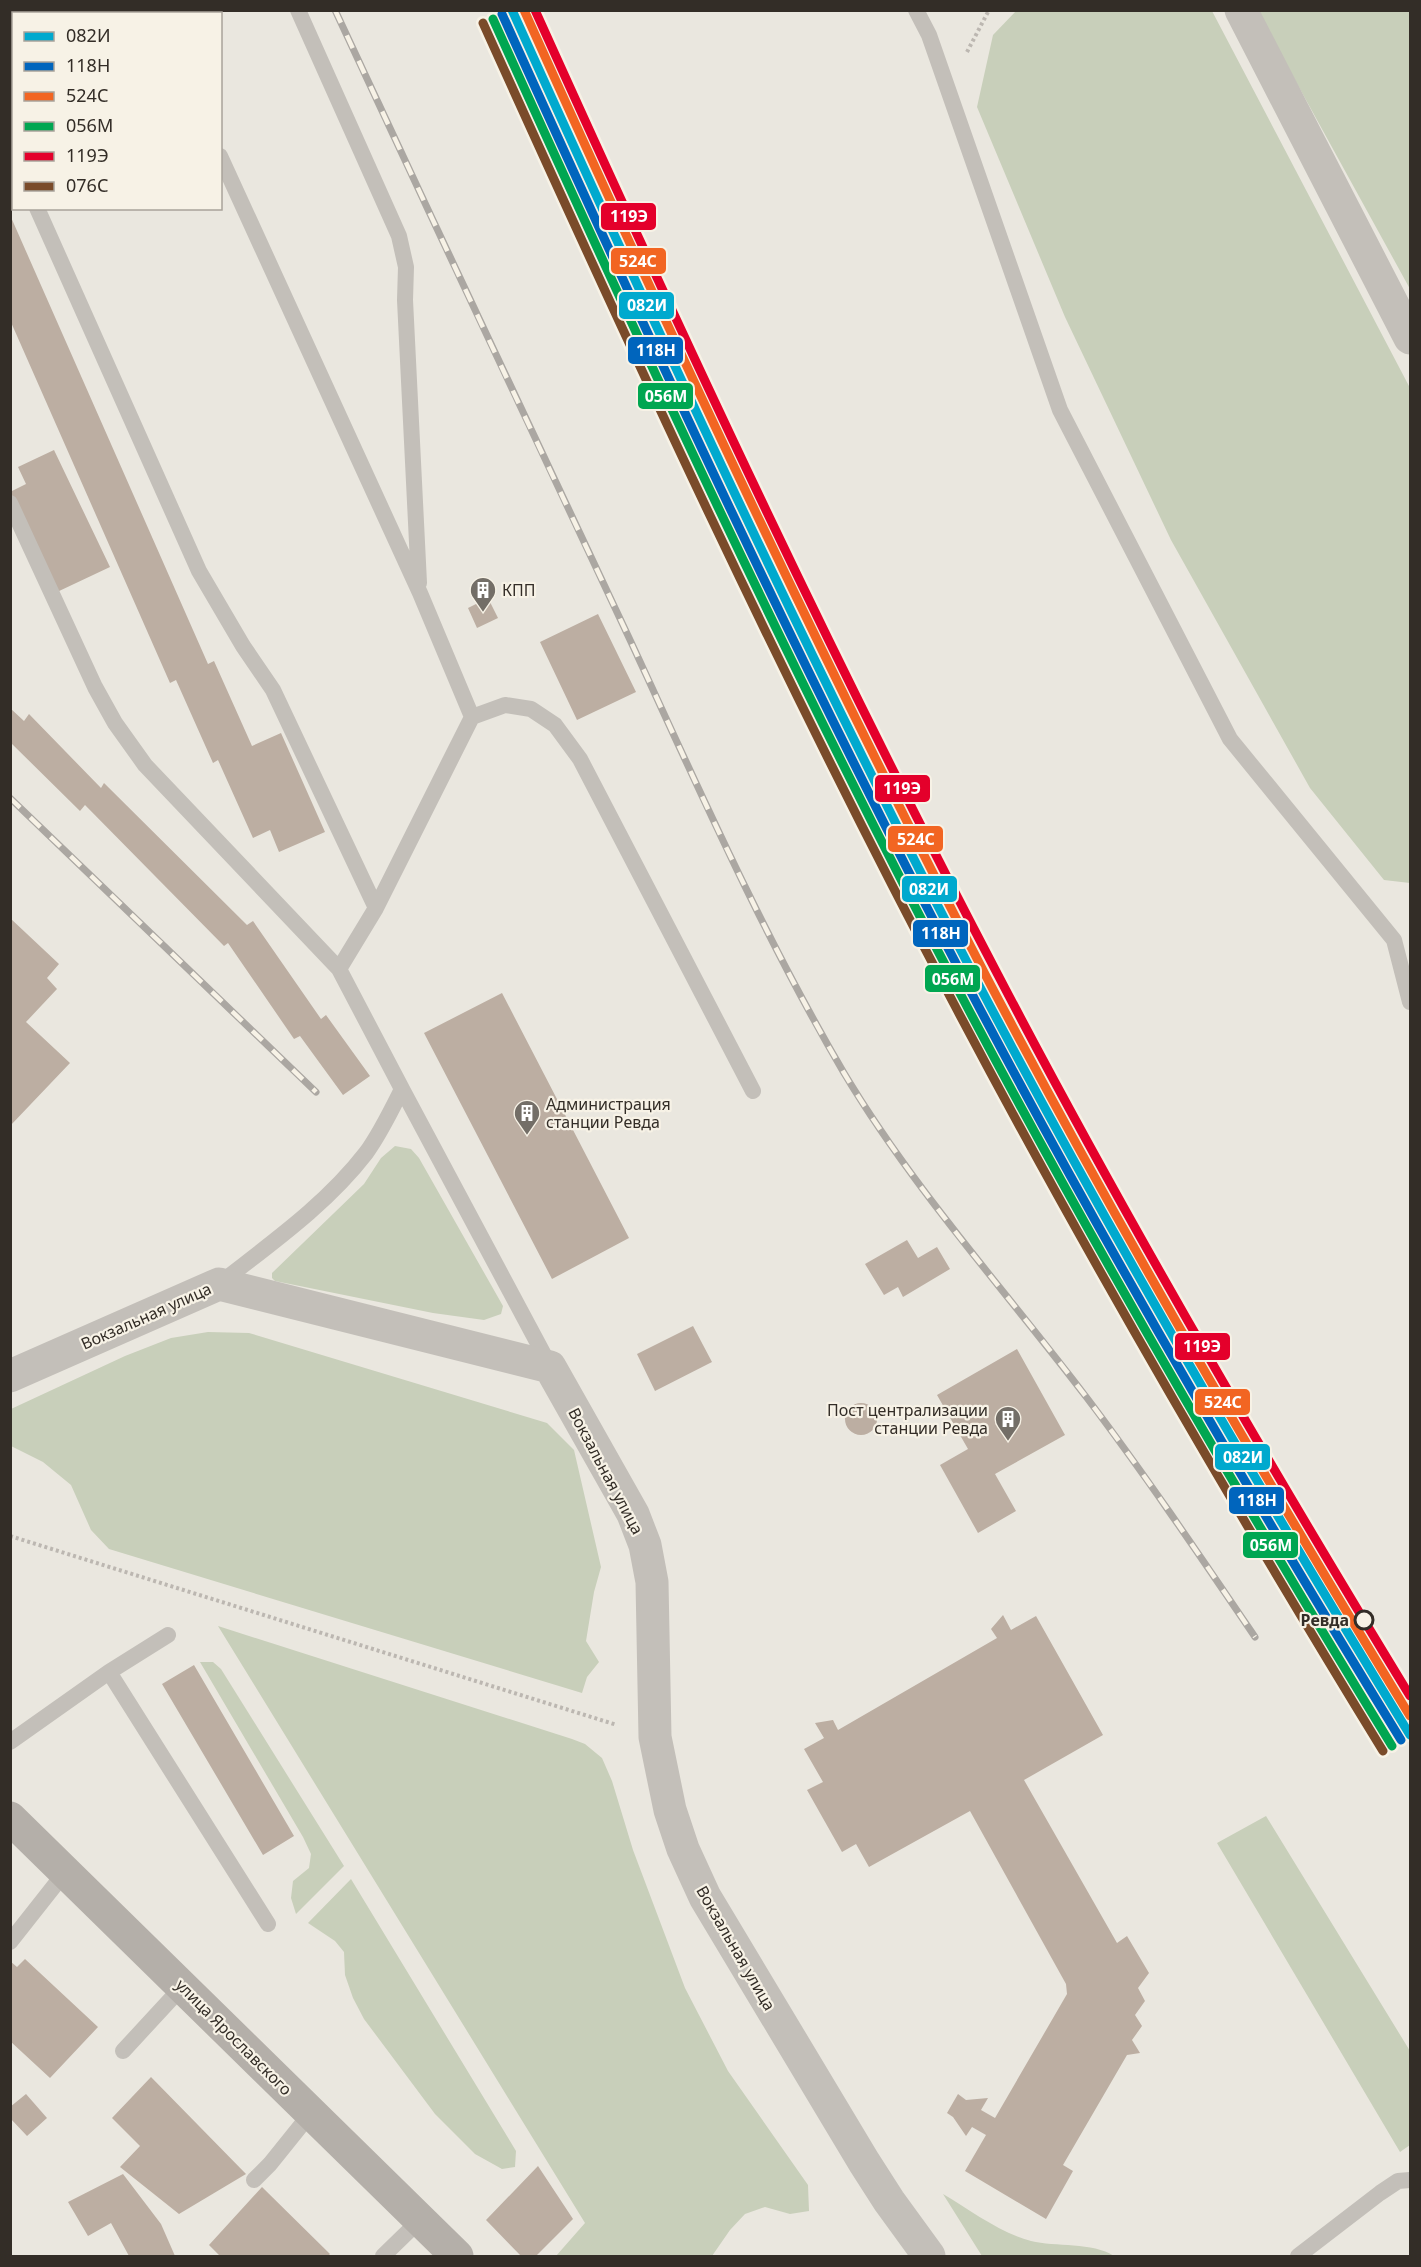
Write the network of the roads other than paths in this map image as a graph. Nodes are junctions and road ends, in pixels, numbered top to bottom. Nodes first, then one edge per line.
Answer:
1 (298, 10) edge
2 (916, 10) edge
3 (1241, 10) edge
4 (222, 160) edge
5 (38, 210) edge
6 (1410, 338) edge
7 (10, 502) edge
8 (420, 593) junction
9 (472, 717) junction
10 (376, 908) junction
11 (339, 969) junction
12 (1410, 1002) edge
13 (402, 1089) junction
14 (753, 1091) dead end
15 (219, 1284) junction
16 (550, 1366) junction
17 (10, 1376) edge
18 (168, 1635) dead end
19 (109, 1672) junction
20 (10, 1742) edge
21 (10, 1818) edge
22 (66, 1871) junction
23 (268, 1924) dead end
24 (10, 1942) edge
25 (183, 1986) junction
26 (123, 2050) dead end
27 (311, 2113) junction
28 (254, 2180) dead end
29 (1410, 2180) edge
30 (420, 2220) junction
31 (383, 2256) edge
32 (457, 2256) edge
33 (929, 2256) edge
34 (1298, 2256) edge

1 - 8 lane
2 - 12 lane
3 - 6 street
4 - 8 lane
5 - 10 lane
7 - 11 lane
8 - 9 lane
9 - 10 lane
9 - 14 lane
10 - 11 lane
11 - 13 lane
13 - 15 lane
13 - 16 lane
15 - 16 street, Вокзальная улица
15 - 17 street, Вокзальная улица
16 - 33 street, Вокзальная улица
18 - 19 lane
19 - 20 lane
19 - 23 lane
21 - 22 street, улица Ярославского
22 - 24 lane
22 - 25 street, улица Ярославского
25 - 26 lane
25 - 27 street, улица Ярославского
27 - 28 lane
27 - 30 street, улица Ярославского
29 - 34 lane
30 - 31 lane
30 - 32 street, улица Ярославского

